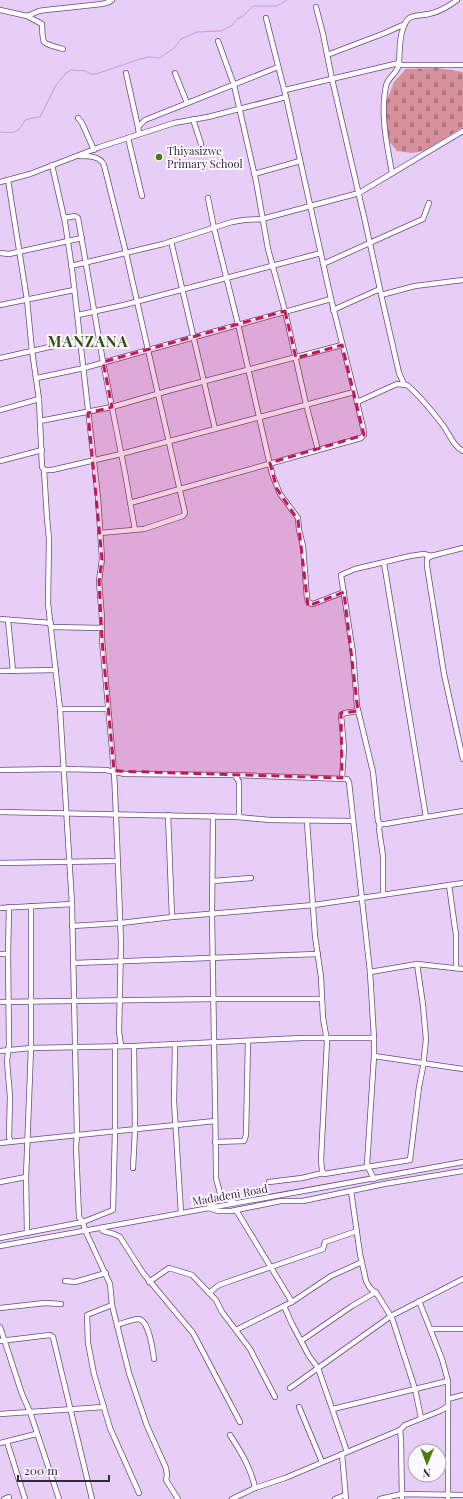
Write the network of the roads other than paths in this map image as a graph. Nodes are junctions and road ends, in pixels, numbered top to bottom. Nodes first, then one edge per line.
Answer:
1 (112, 0) edge
2 (457, 0) edge
3 (316, 7) dead end
4 (0, 10) edge
5 (27, 16) junction
6 (266, 18) dead end
7 (405, 24) junction
8 (218, 41) dead end
9 (63, 50) dead end
10 (327, 55) junction
11 (399, 64) junction
12 (463, 65) edge
13 (278, 67) junction
14 (126, 73) dead end
15 (176, 73) dead end
16 (332, 79) junction
17 (234, 85) junction
18 (285, 90) junction
19 (286, 97) junction
20 (187, 103) junction
21 (240, 109) junction
22 (78, 118) dead end
23 (193, 120) junction
24 (138, 127) junction
25 (463, 131) edge
26 (139, 134) junction
27 (128, 138) junction
28 (201, 144) dead end
29 (94, 150) junction
30 (77, 156) junction
31 (300, 161) junction
32 (52, 166) junction
33 (392, 173) junction
34 (254, 174) junction
35 (8, 180) junction
36 (0, 182) edge
37 (359, 193) junction
38 (142, 196) dead end
39 (208, 198) dead end
40 (430, 203) dead end
41 (310, 206) junction
42 (64, 218) junction
43 (262, 219) junction
44 (214, 228) junction
45 (82, 238) junction
46 (67, 240) junction
47 (171, 241) junction
48 (370, 243) junction
49 (19, 250) junction
50 (0, 253) edge
51 (126, 253) junction
52 (321, 253) junction
53 (86, 262) junction
54 (323, 264) junction
55 (71, 266) junction
56 (272, 266) junction
57 (226, 278) junction
58 (463, 280) edge
59 (380, 289) junction
60 (74, 290) junction
61 (182, 290) junction
62 (381, 295) junction
63 (331, 299) junction
64 (27, 300) junction
65 (137, 302) junction
66 (0, 305) edge
67 (333, 310) junction
68 (285, 311) junction
69 (94, 312) junction
70 (78, 315) junction
71 (238, 324) junction
72 (193, 337) junction
73 (81, 340) junction
74 (342, 345) junction
75 (148, 350) junction
76 (32, 351) junction
77 (0, 358) edge
78 (296, 358) junction
79 (103, 362) junction
80 (84, 368) junction
81 (248, 370) junction
82 (37, 378) junction
83 (204, 382) junction
84 (404, 384) junction
85 (354, 392) junction
86 (158, 394) junction
87 (39, 399) junction
88 (358, 402) junction
89 (306, 404) junction
90 (112, 407) junction
91 (0, 410) edge
92 (88, 413) junction
93 (259, 417) junction
94 (40, 421) junction
95 (215, 429) junction
96 (169, 441) junction
97 (42, 450) junction
98 (318, 450) junction
99 (463, 451) edge
100 (121, 454) junction
101 (0, 461) edge
102 (93, 461) junction
103 (270, 463) junction
104 (44, 470) junction
105 (179, 488) junction
106 (130, 503) junction
107 (135, 530) junction
108 (100, 533) junction
109 (463, 548) edge
110 (431, 556) junction
111 (384, 563) junction
112 (344, 592) junction
113 (0, 619) edge
114 (8, 620) junction
115 (51, 625) junction
116 (102, 628) junction
117 (56, 670) junction
118 (0, 671) edge
119 (12, 671) junction
120 (60, 709) junction
121 (108, 709) junction
122 (358, 711) junction
123 (463, 759) edge
124 (63, 769) junction
125 (0, 770) edge
126 (114, 772) junction
127 (235, 775) junction
128 (342, 778) junction
129 (463, 811) edge
130 (0, 812) edge
131 (66, 812) junction
132 (116, 815) junction
133 (168, 815) junction
134 (212, 816) junction
135 (239, 817) junction
136 (426, 817) junction
137 (307, 821) junction
138 (353, 821) junction
139 (380, 824) junction
140 (117, 861) junction
141 (69, 862) junction
142 (0, 863) edge
143 (251, 878) dead end
144 (213, 881) junction
145 (463, 883) edge
146 (449, 885) junction
147 (383, 895) junction
148 (362, 899) junction
149 (72, 904) junction
150 (31, 906) junction
151 (314, 906) junction
152 (9, 907) junction
153 (0, 908) edge
154 (212, 914) junction
155 (172, 917) junction
156 (121, 923) junction
157 (72, 926) junction
158 (0, 954) edge
159 (8, 954) junction
160 (318, 954) junction
161 (214, 958) junction
162 (121, 961) junction
163 (74, 963) junction
164 (416, 964) junction
165 (456, 968) junction
166 (463, 969) edge
167 (370, 972) junction
168 (214, 999) junction
169 (322, 999) junction
170 (75, 1001) junction
171 (120, 1001) junction
172 (0, 1002) edge
173 (8, 1002) junction
174 (30, 1002) junction
175 (327, 1037) junction
176 (374, 1038) junction
177 (248, 1041) junction
178 (215, 1043) junction
179 (175, 1044) junction
180 (115, 1046) junction
181 (121, 1046) junction
182 (134, 1046) junction
183 (75, 1047) junction
184 (30, 1048) junction
185 (8, 1050) junction
186 (0, 1051) edge
187 (374, 1056) junction
188 (424, 1063) junction
189 (463, 1069) edge
190 (215, 1121) junction
191 (177, 1125) junction
192 (135, 1130) junction
193 (115, 1132) junction
194 (77, 1135) junction
195 (27, 1140) junction
196 (11, 1142) junction
197 (215, 1142) junction
198 (0, 1143) edge
199 (463, 1162) edge
200 (367, 1167) junction
201 (133, 1168) dead end
202 (463, 1171) edge
203 (323, 1173) junction
204 (26, 1177) junction
205 (374, 1179) junction
206 (0, 1182) edge
207 (269, 1182) dead end
208 (352, 1191) junction
209 (221, 1196) junction
210 (236, 1203) junction
211 (208, 1208) junction
212 (236, 1210) junction
213 (181, 1213) junction
214 (84, 1222) junction
215 (101, 1228) junction
216 (85, 1230) junction
217 (357, 1231) junction
218 (27, 1233) junction
219 (0, 1238) edge
220 (0, 1246) edge
221 (362, 1262) junction
222 (271, 1268) junction
223 (106, 1273) junction
224 (463, 1280) edge
225 (65, 1281) dead end
226 (149, 1282) junction
227 (376, 1292) junction
228 (209, 1293) junction
229 (419, 1301) junction
230 (292, 1302) junction
231 (61, 1304) dead end
232 (112, 1305) junction
233 (284, 1306) junction
234 (0, 1308) edge
235 (390, 1316) junction
236 (117, 1325) junction
237 (0, 1328) edge
238 (431, 1329) junction
239 (463, 1329) edge
240 (236, 1330) junction
241 (2, 1341) edge
242 (301, 1341) junction
243 (154, 1360) dead end
244 (318, 1368) junction
245 (448, 1381) junction
246 (290, 1388) dead end
247 (415, 1389) junction
248 (463, 1395) edge
249 (275, 1397) dead end
250 (448, 1399) junction
251 (104, 1406) junction
252 (448, 1406) junction
253 (299, 1407) dead end
254 (333, 1408) junction
255 (71, 1409) junction
256 (30, 1412) junction
257 (0, 1414) edge
258 (421, 1418) junction
259 (240, 1422) dead end
260 (400, 1430) junction
261 (36, 1434) junction
262 (230, 1435) dead end
263 (7, 1442) junction
264 (0, 1443) edge
265 (344, 1453) junction
266 (322, 1462) junction
267 (255, 1488) junction
268 (139, 1493) dead end
269 (463, 1495) edge
270 (402, 1496) edge
271 (448, 1496) edge
272 (346, 1497) edge
273 (25, 1499) edge
274 (59, 1499) edge
275 (92, 1499) edge
276 (178, 1499) edge
277 (232, 1499) edge
278 (335, 1499) edge
279 (380, 1499) edge

1 - 5 street
2 - 7 street
3 - 10 street
4 - 5 street
5 - 9 street
6 - 13 street
7 - 10 street
7 - 11 street
8 - 17 street
10 - 16 street
11 - 12 street
11 - 16 street
11 - 33 street
13 - 17 street
13 - 18 street
14 - 24 street
15 - 20 street
16 - 18 street
16 - 37 street
17 - 20 street
17 - 21 street
18 - 19 street
19 - 21 street
19 - 31 street
20 - 24 street
21 - 23 street
21 - 34 street
22 - 29 street
23 - 26 street
23 - 28 street
24 - 26 street
25 - 33 street
26 - 27 street
27 - 29 street
27 - 38 street
29 - 30 street
30 - 32 street
30 - 51 street
31 - 34 street
31 - 41 street
32 - 35 street
32 - 42 street
33 - 37 street
34 - 43 street
35 - 36 street
35 - 49 street
37 - 41 street
37 - 48 street
39 - 44 street
40 - 48 street
41 - 43 street
41 - 52 street
42 - 45 street
42 - 46 street
43 - 44 street
43 - 56 street
44 - 47 street
44 - 57 street
45 - 46 street
45 - 53 street
46 - 49 street
46 - 55 street
47 - 51 street
47 - 61 street
48 - 54 street
48 - 59 street
49 - 50 street
49 - 64 street
51 - 53 street
51 - 65 street
52 - 54 street
52 - 56 street
53 - 55 street
53 - 69 street
54 - 63 street
55 - 60 street
56 - 57 street
56 - 68 street
57 - 61 street
57 - 71 street
58 - 62 street
59 - 62 street
59 - 67 street
60 - 64 street
60 - 70 street
61 - 65 street
61 - 72 street
62 - 84 street
63 - 67 street
63 - 68 street
64 - 66 street
64 - 76 street
65 - 69 street
65 - 75 street
67 - 74 street
68 - 71 street
68 - 78 street
69 - 70 street
69 - 79 street
70 - 73 street
71 - 72 street
71 - 81 street
72 - 75 street
72 - 83 street
73 - 76 street
73 - 80 street
74 - 78 street
74 - 85 street
75 - 79 street
75 - 86 street
76 - 77 street
76 - 82 street
78 - 81 street
78 - 89 street
79 - 80 street
79 - 90 street
80 - 82 street
80 - 92 street
81 - 83 street
81 - 93 street
82 - 87 street
83 - 86 street
83 - 95 street
84 - 88 street
84 - 99 street
85 - 88 street
85 - 89 street
86 - 90 street
86 - 96 street
87 - 91 street
87 - 94 street
88 - 98 street
89 - 93 street
89 - 98 street
90 - 92 street
90 - 100 street
92 - 94 street
92 - 102 street
93 - 95 street
93 - 103 street
94 - 97 street
95 - 96 street
96 - 100 street
96 - 105 street
97 - 101 street
97 - 104 street
98 - 103 street
100 - 102 street
100 - 106 street
102 - 104 street
102 - 108 street
103 - 105 street
103 - 112 street
104 - 115 street
105 - 106 street
105 - 107 street
106 - 107 street
107 - 108 street
108 - 116 street
109 - 110 street
110 - 111 street
110 - 123 street
111 - 112 street
111 - 136 street
112 - 122 street
113 - 114 street
114 - 115 street
114 - 119 street
115 - 116 street
115 - 117 street
116 - 121 street
117 - 119 street
117 - 120 street
118 - 119 street
120 - 121 street
120 - 124 street
121 - 126 street
122 - 128 street
122 - 139 street
124 - 125 street
124 - 126 street
124 - 131 street
126 - 127 street
126 - 132 street
127 - 128 street
127 - 135 street
128 - 138 street
129 - 136 street
130 - 131 street
131 - 132 street
131 - 141 street
132 - 133 street
132 - 140 street
133 - 134 street
133 - 155 street
134 - 135 street
134 - 144 street
135 - 137 street
136 - 139 street
137 - 138 street
137 - 151 street
138 - 148 street
139 - 147 street
140 - 141 street
140 - 156 street
141 - 142 street
141 - 149 street
143 - 144 street
144 - 154 street
145 - 146 street
146 - 147 street
146 - 165 street
147 - 148 street
148 - 151 street
148 - 167 street
149 - 150 street
149 - 157 street
150 - 152 street
150 - 174 street
151 - 154 street
151 - 160 street
152 - 153 street
152 - 159 street
154 - 155 street
154 - 161 street
155 - 156 street
156 - 157 street
156 - 162 street
157 - 163 street
158 - 159 street
159 - 173 street
160 - 161 street
160 - 169 street
161 - 162 street
161 - 168 street
162 - 163 street
162 - 171 street
163 - 170 street
164 - 165 street
164 - 167 street
164 - 188 street
165 - 166 street
167 - 176 street
168 - 169 street
168 - 171 street
168 - 178 street
169 - 175 street
170 - 171 street
170 - 174 street
170 - 183 street
171 - 181 street
172 - 173 street
173 - 174 street
173 - 185 street
174 - 184 street
175 - 176 street
175 - 177 street
175 - 203 street
176 - 187 street
177 - 178 street
177 - 197 street
178 - 179 street
178 - 190 street
179 - 182 street
179 - 191 street
180 - 181 street
180 - 183 street
180 - 193 street
181 - 182 street
182 - 192 street
183 - 184 street
183 - 194 street
184 - 185 street
184 - 195 street
185 - 186 street
185 - 196 street
187 - 188 street
187 - 200 street
188 - 189 street
188 - 200 street
190 - 191 street
190 - 197 street
191 - 192 street
191 - 213 street
192 - 193 street
192 - 201 street
193 - 194 street
193 - 214 street
194 - 195 street
194 - 214 street
195 - 196 street
195 - 204 street
196 - 198 street
197 - 209 street
199 - 205 street, Madadeni Road
200 - 203 street
200 - 205 street
202 - 208 street
203 - 207 street
204 - 206 street
204 - 218 street
205 - 210 street, Madadeni Road
208 - 212 street
208 - 217 street
209 - 210 street
209 - 211 street
210 - 211 street, Madadeni Road
211 - 212 street
211 - 213 street, Madadeni Road
212 - 222 street
213 - 215 street, Madadeni Road
214 - 216 street
214 - 218 street
215 - 216 street, Madadeni Road
215 - 226 street
216 - 220 street, Madadeni Road
216 - 223 street
217 - 221 street
217 - 222 street
218 - 219 street
221 - 227 street
221 - 230 street
222 - 228 street
222 - 230 street
223 - 225 street
223 - 232 street
224 - 229 street
226 - 228 street
226 - 259 street
227 - 235 street
227 - 242 street
228 - 240 street
229 - 235 street
229 - 238 street
230 - 233 street
231 - 234 street
232 - 236 street
232 - 251 street
233 - 240 street
233 - 242 street
235 - 244 street
235 - 247 street
236 - 243 street
236 - 276 street
237 - 241 street
238 - 239 street
238 - 245 street
240 - 249 street
241 - 255 street
241 - 256 street
242 - 244 street
244 - 246 street
244 - 254 street
245 - 247 street
245 - 250 street
247 - 254 street
247 - 258 street
248 - 250 street
250 - 252 street
251 - 255 street
251 - 268 street
252 - 258 street
252 - 271 street
253 - 266 street
254 - 265 street
255 - 256 street
255 - 275 street
256 - 257 street
256 - 261 street
258 - 260 street
260 - 265 street
260 - 270 street
261 - 263 street
261 - 274 street
262 - 267 street
263 - 264 street
263 - 273 street
265 - 266 street
265 - 272 street
266 - 267 street
267 - 277 street
269 - 271 street
270 - 271 street
270 - 279 street
272 - 278 street

